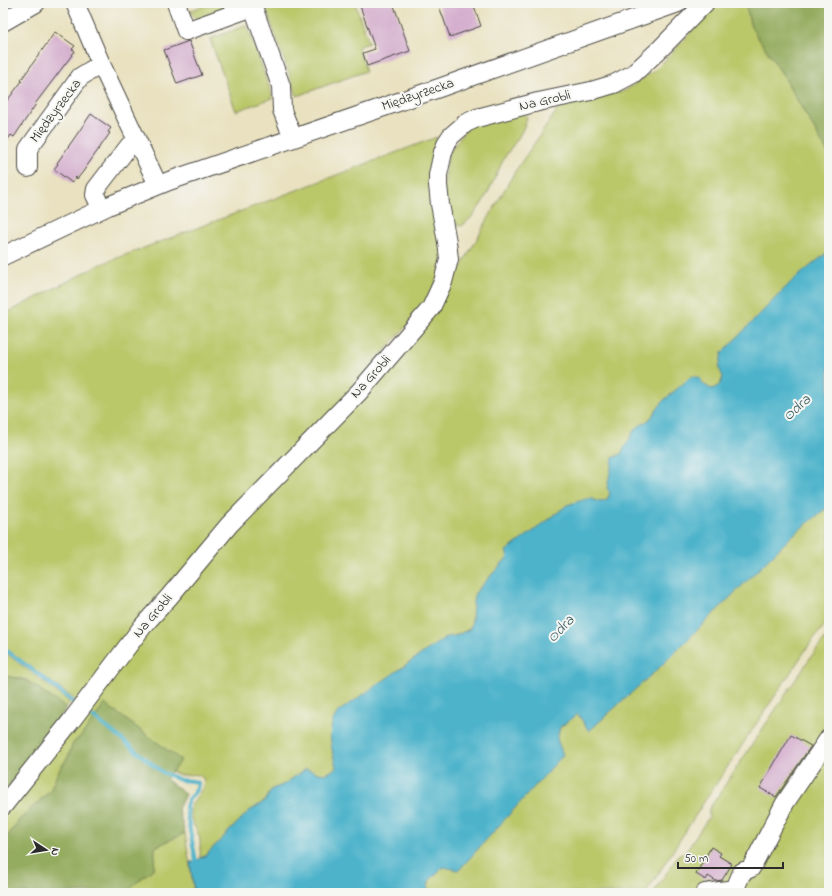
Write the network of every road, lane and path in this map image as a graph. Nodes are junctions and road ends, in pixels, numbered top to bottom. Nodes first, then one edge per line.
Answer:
1 (36, 3) edge
2 (75, 3) edge
3 (176, 3) edge
4 (678, 3) edge
5 (705, 3) edge
6 (253, 5) edge
7 (3, 22) edge
8 (102, 64) junction
9 (293, 138) junction
10 (137, 141) junction
11 (28, 168) dead end
12 (158, 185) junction
13 (102, 209) junction
14 (3, 256) edge
15 (829, 738) edge
16 (3, 806) edge
17 (705, 893) edge

1 - 7 street
2 - 8 street
3 - 6 street
4 - 9 street, Międzyrzecka
5 - 16 street, Na Grobli
6 - 9 street
8 - 10 street
8 - 11 street, Międzyrzecka
9 - 12 street, Międzyrzecka
10 - 12 street
10 - 13 street
12 - 13 street, Międzyrzecka
13 - 14 street, Międzyrzecka
15 - 17 street

